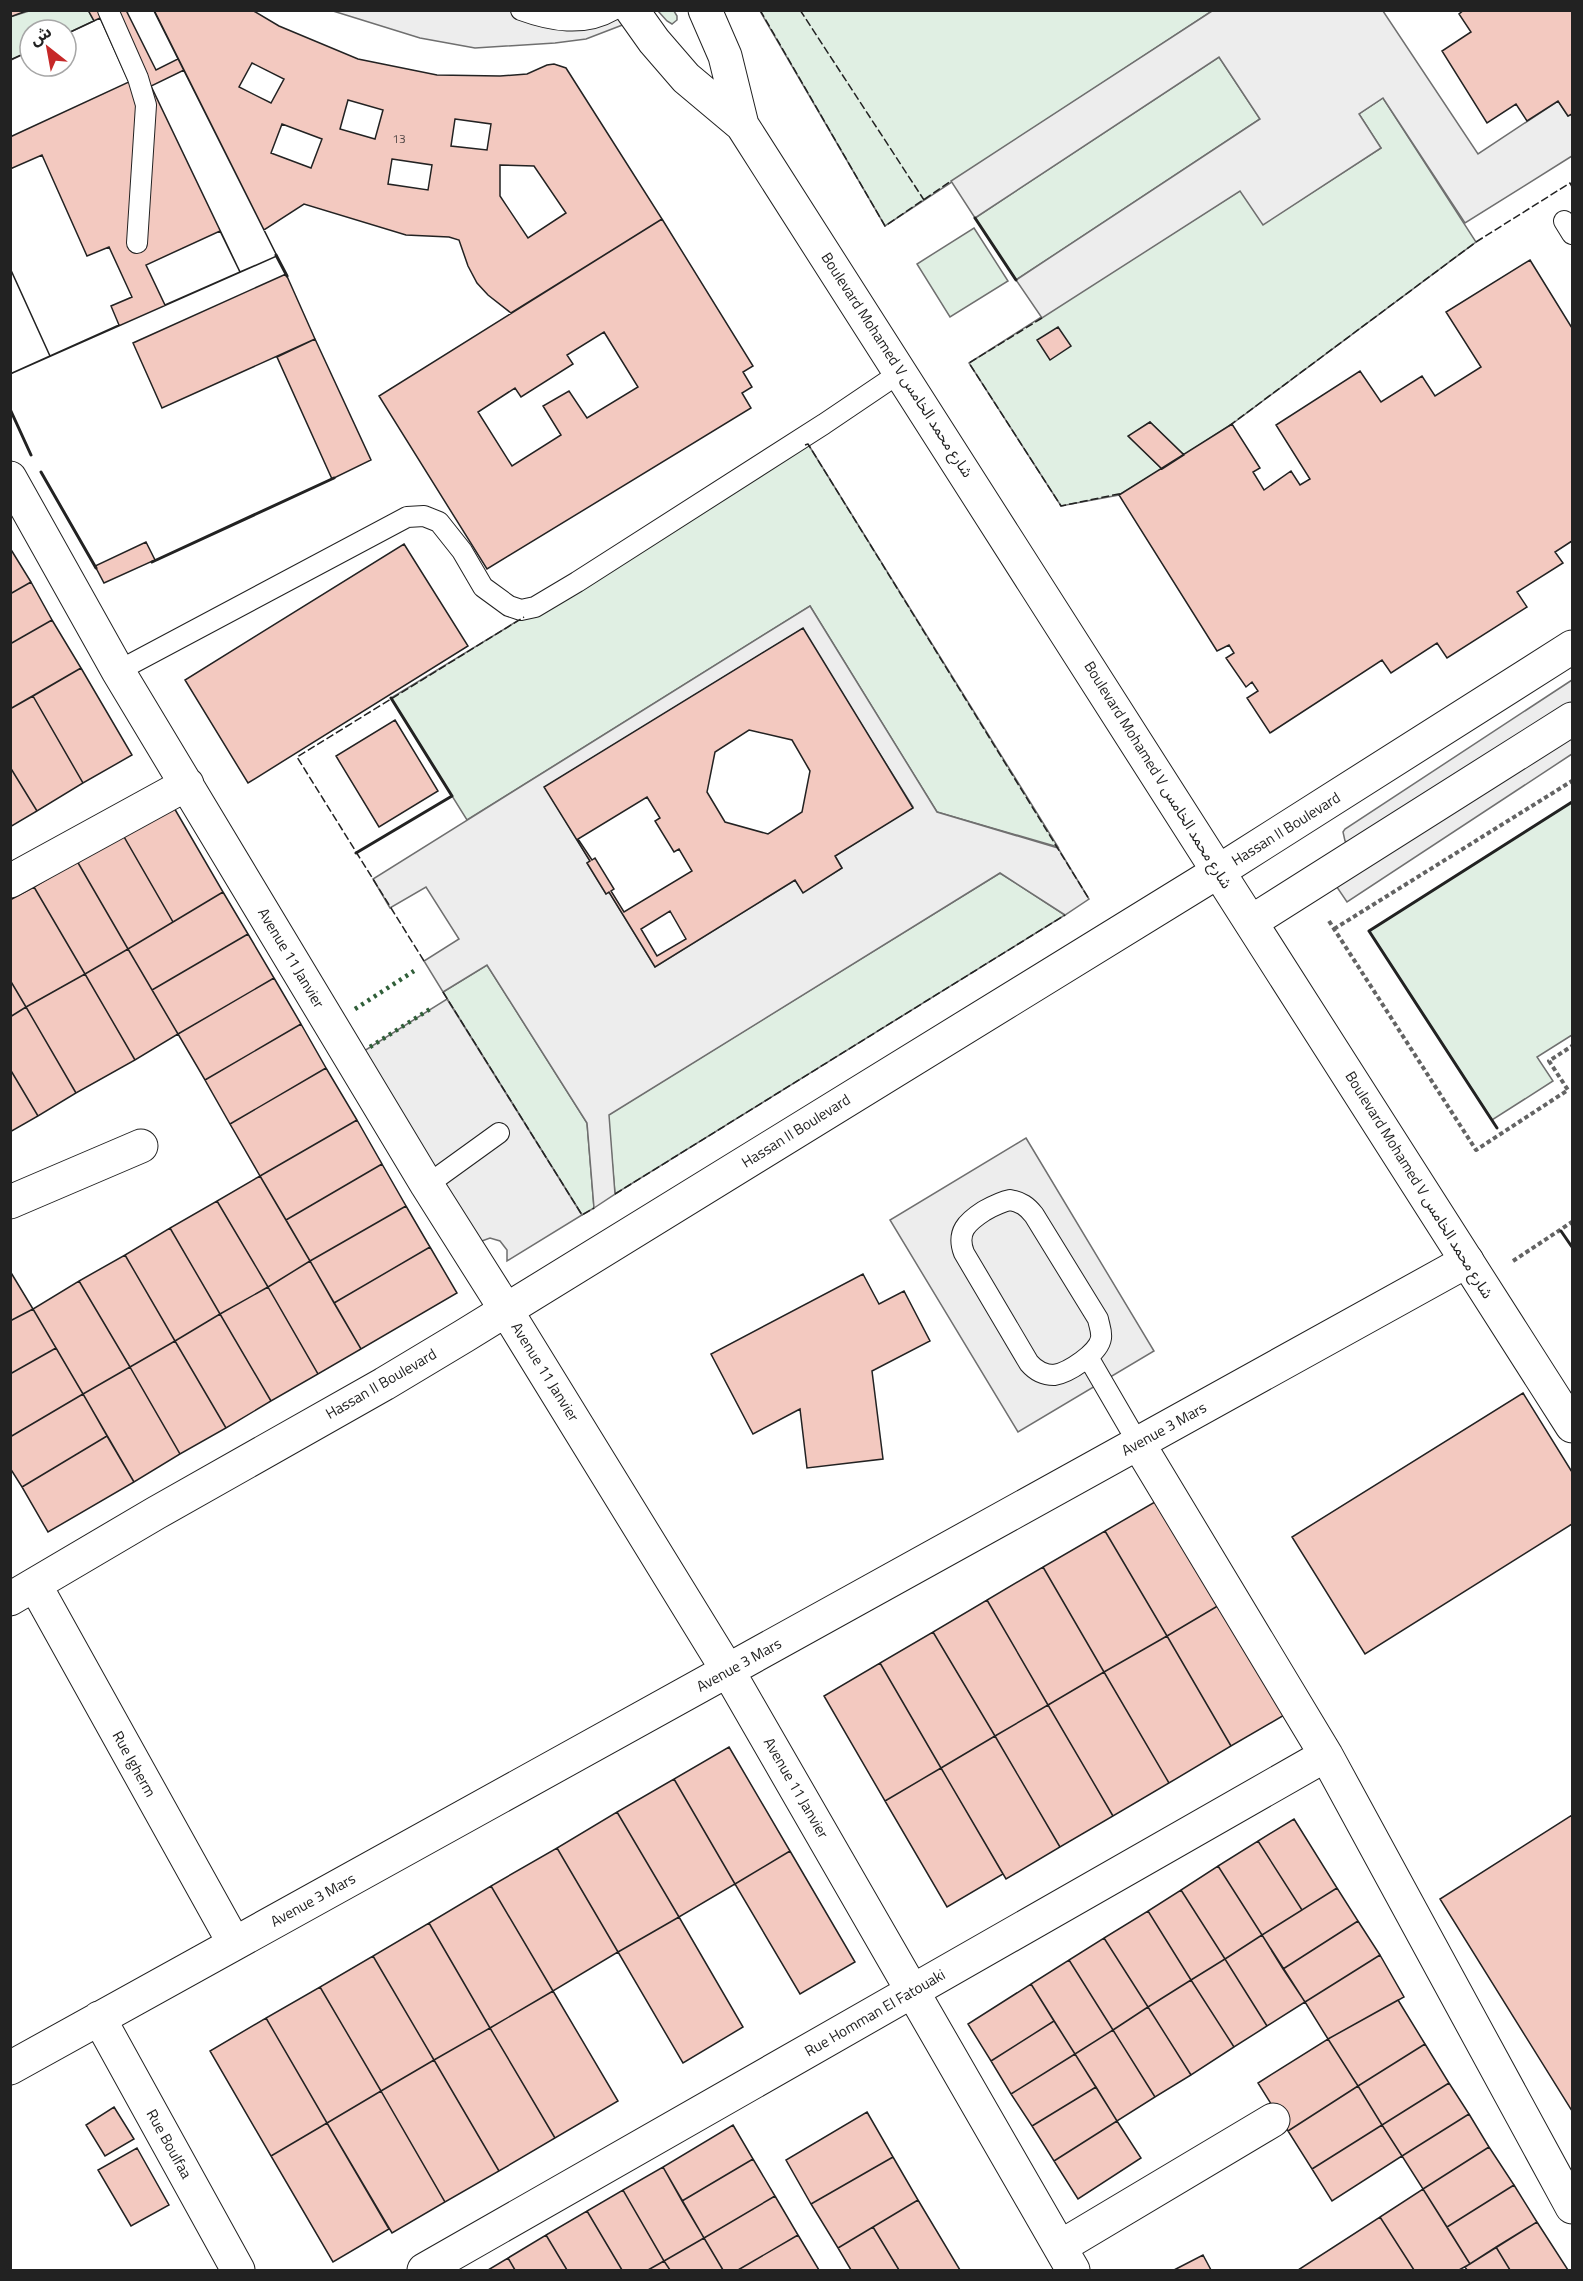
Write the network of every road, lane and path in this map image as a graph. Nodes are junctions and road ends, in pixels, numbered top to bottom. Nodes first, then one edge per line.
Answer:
1 (108, 10) edge
2 (521, 10) edge
3 (613, 10) edge
4 (632, 10) edge
5 (705, 10) edge
6 (742, 125) junction
7 (137, 243) dead end
8 (902, 372) junction
9 (10, 478) edge
10 (1572, 647) edge
11 (118, 671) junction
12 (1572, 719) edge
13 (1572, 781) edge
14 (187, 784) junction
15 (1219, 871) junction
16 (10, 881) edge
17 (1307, 888) junction
18 (1251, 922) junction
19 (1334, 929) junction
20 (1572, 1046) edge
21 (499, 1132) dead end
22 (141, 1146) dead end
23 (427, 1185) junction
24 (10, 1202) edge
25 (1572, 1222) edge
26 (1473, 1272) junction
27 (506, 1310) junction
28 (1089, 1357) junction
29 (1572, 1426) edge
30 (1138, 1443) junction
31 (19, 1590) edge
32 (728, 1671) junction
33 (1326, 1755) junction
34 (234, 1943) junction
35 (913, 1991) junction
36 (99, 2019) junction
37 (10, 2068) edge
38 (1273, 2120) dead end
39 (1572, 2207) edge
40 (1064, 2263) edge
41 (238, 2271) edge
42 (424, 2271) edge

1 - 7 lane
2 - 3 lane
4 - 6 street, Boulevard Mohamed V شارع محمد الخامس
5 - 6 street, Boulevard Mohamed V شارع محمد الخامس
6 - 8 street, Boulevard Mohamed V شارع محمد الخامس
8 - 11 lane
8 - 15 street, Boulevard Mohamed V شارع محمد الخامس
9 - 11 street, Avenue 11 Janvier
10 - 15 street, Hassan II Boulevard
11 - 14 street, Avenue 11 Janvier
12 - 17 street
13 - 19 path
14 - 16 street
14 - 23 street, Avenue 11 Janvier
15 - 18 street, Boulevard Mohamed V شارع محمد الخامس
15 - 27 street, Hassan II Boulevard
17 - 18 street
17 - 19 path
18 - 26 street, Boulevard Mohamed V شارع محمد الخامس
19 - 20 path
21 - 23 lane
22 - 24 street
23 - 27 street, Avenue 11 Janvier
25 - 26 path
26 - 29 street, Boulevard Mohamed V شارع محمد الخامس
26 - 30 street, Avenue 3 Mars
27 - 31 street, Hassan II Boulevard
27 - 32 street, Avenue 11 Janvier
28 - 28 lane
28 - 30 lane
30 - 32 street, Avenue 3 Mars
30 - 33 street
31 - 34 street, Rue Igherm
32 - 34 street, Avenue 3 Mars
32 - 35 street, Avenue 11 Janvier
33 - 35 street, Rue Homman El Fatouaki
33 - 39 street
34 - 36 street, Avenue 3 Mars
35 - 40 street, Avenue 11 Janvier
35 - 42 street, Rue Homman El Fatouaki
36 - 37 street, Avenue 3 Mars
36 - 41 street, Rue Boulfaa
38 - 40 street

